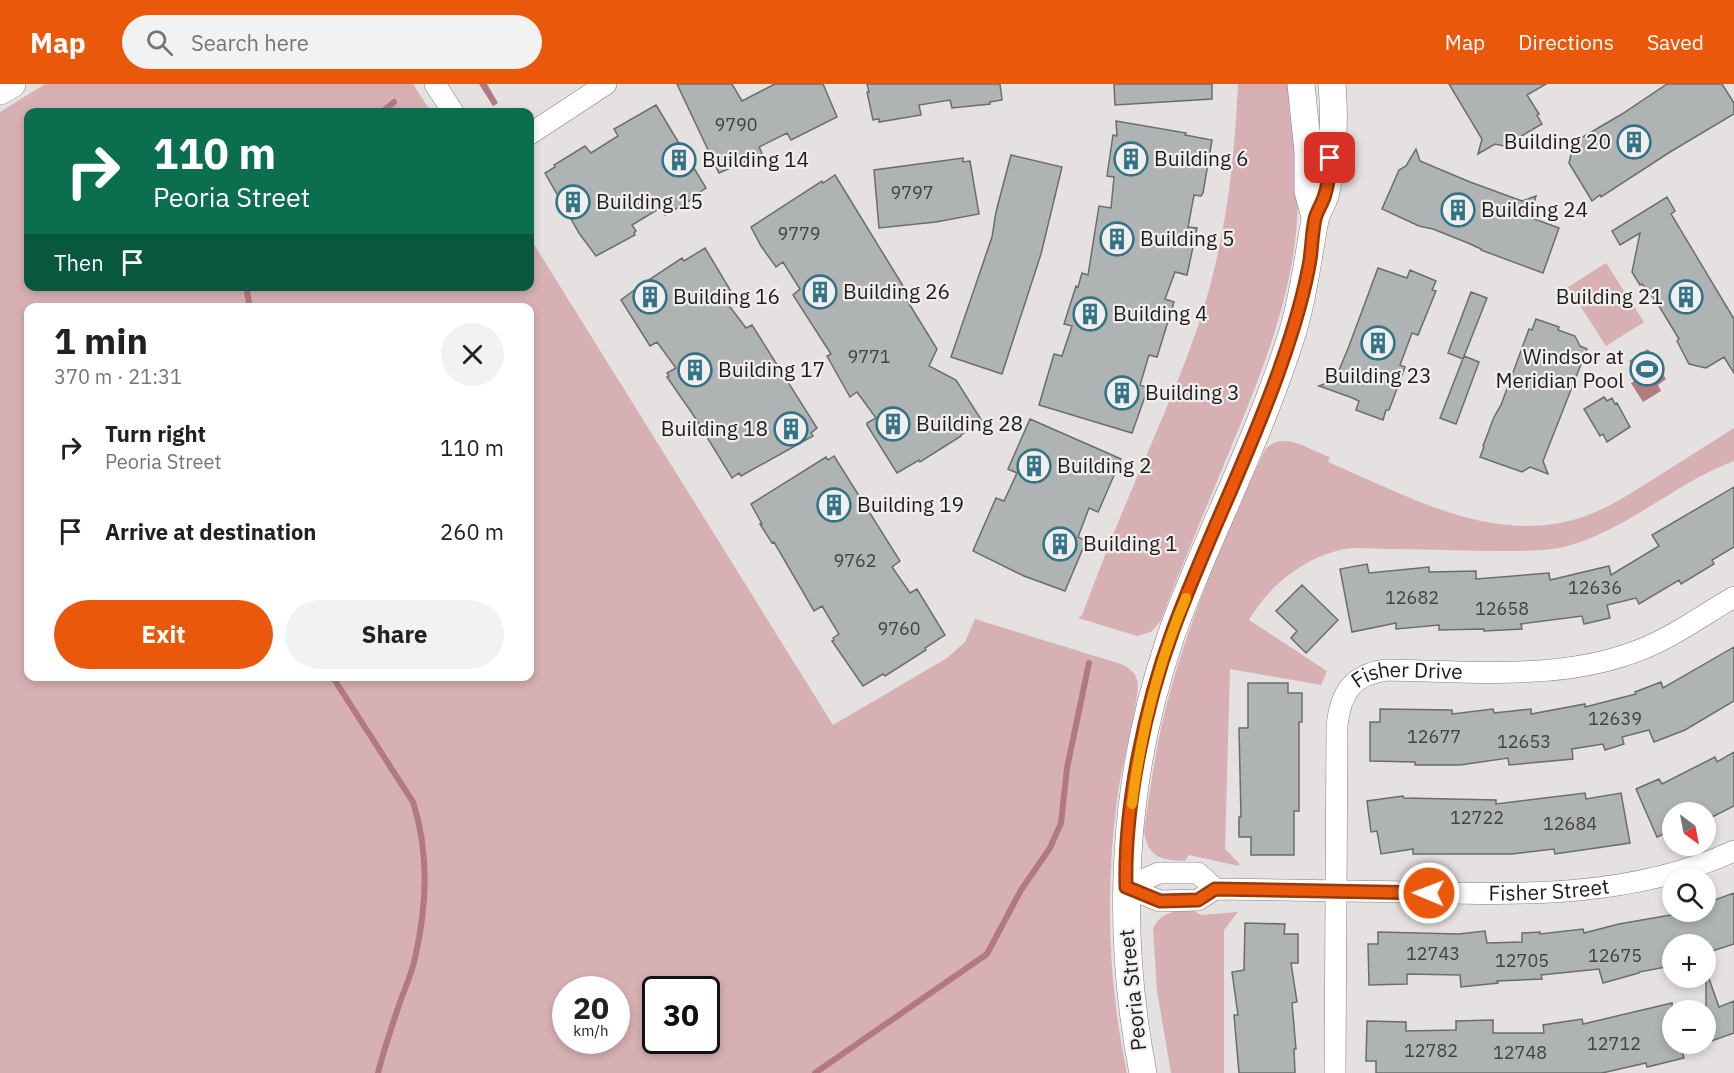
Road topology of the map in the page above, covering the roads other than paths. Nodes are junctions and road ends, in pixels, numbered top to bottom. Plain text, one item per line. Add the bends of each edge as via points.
1 (12, 84) edge
2 (435, 84) edge
3 (606, 84) edge
4 (1301, 84) edge
5 (1332, 84) edge
6 (0, 92) edge
7 (450, 108) edge
8 (534, 131) edge
9 (1315, 217) junction
10 (1734, 597) edge
11 (1734, 851) edge
12 (1126, 887) junction
13 (1335, 891) junction
14 (1143, 1073) edge
15 (1335, 1073) edge

1 - 6 main road
2 - 7 street
3 - 8 street
4 - 9 main road, Peoria Street via 1308,191
5 - 9 main road, Peoria Street via 1329,172 1325,195
9 - 12 main road, Peoria Street via 1302,297 1280,367 1178,616 1158,679 1134,792
10 - 13 street, Fisher Drive via 1655,643 1591,665 1528,672 1386,670 1358,679 1341,702 1337,725
11 - 13 street, Fisher Street via 1675,872 1582,891
12 - 13 street, Fisher Street via 1160,901 1198,900 1215,889
12 - 14 main road, Peoria Street via 1130,988
13 - 15 street, Fisher Drive

